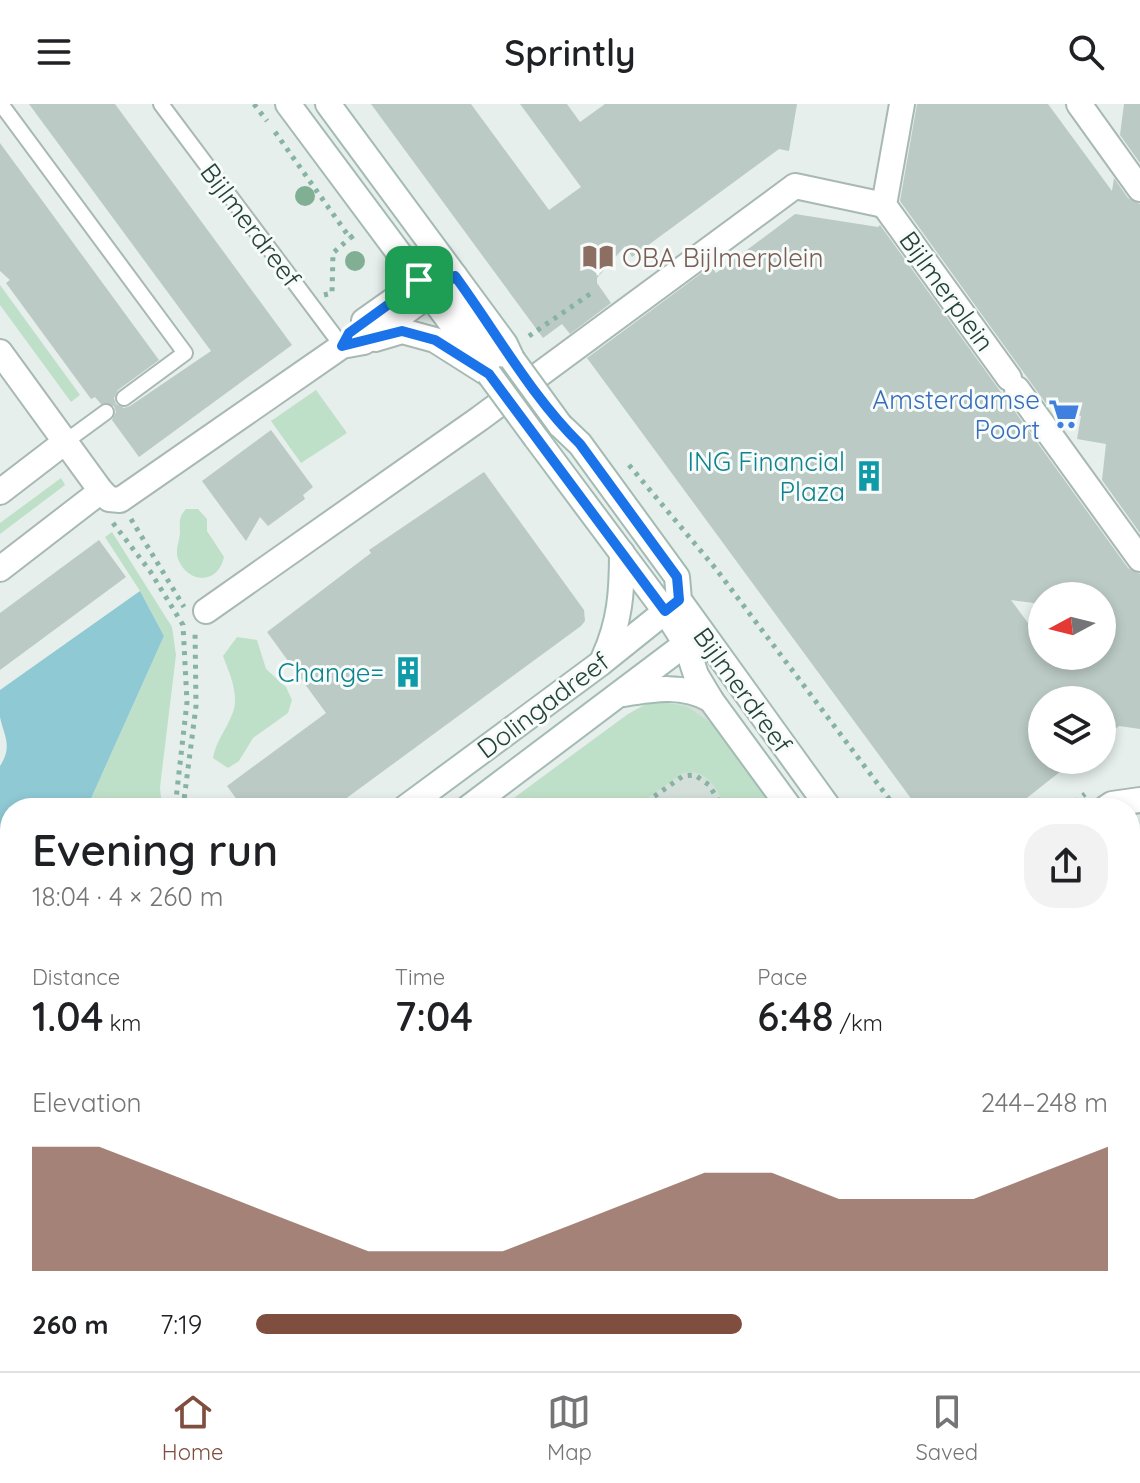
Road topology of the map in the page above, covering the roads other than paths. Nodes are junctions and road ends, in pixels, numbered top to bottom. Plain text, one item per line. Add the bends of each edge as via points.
1 (1, 104) edge
2 (161, 104) edge
3 (288, 104) edge
4 (328, 104) edge
5 (902, 104) edge
6 (1079, 104) edge
7 (1140, 189) edge
8 (884, 205) junction
9 (438, 283) junction
10 (353, 344) junction
11 (0, 352) edge
12 (489, 374) junction
13 (124, 398) dead end
14 (106, 412) dead end
15 (65, 442) junction
16 (0, 492) edge
17 (103, 498) junction
18 (622, 553) junction
19 (1140, 559) edge
20 (0, 569) edge
21 (672, 606) junction
22 (206, 611) dead end
23 (694, 638) junction
24 (601, 663) junction
25 (618, 695) junction
26 (711, 700) junction
27 (419, 798) edge
28 (481, 798) edge
29 (783, 798) edge
30 (821, 798) edge

1 - 13 lane via 185,353
2 - 10 lane, Bijlmerdreef via 305,297
3 - 9 street, Bijlmerdreef
4 - 9 street, Bijlmerdreef
5 - 8 street, Bijlmerplein
6 - 7 street
8 - 19 street, Bijlmerplein via 1013,383 1070,446
8 - 22 street, Bijlmerplein via 795,186 479,419
9 - 10 street via 349,333
9 - 12 street, Bijlmerdreef
9 - 21 street, Bijlmerdreef, bridge via 505,344 677,577
10 - 12 street via 402,331 435,340
10 - 17 street
11 - 15 street
12 - 18 street, Bijlmerdreef, bridge
14 - 15 lane
15 - 16 street
15 - 17 street
17 - 20 street
18 - 21 street, Bijlmerdreef
18 - 24 street via 622,600 616,631
21 - 23 street, Bijlmerdreef
21 - 24 street, Dolingadreef
23 - 25 street, Dolingadreef
23 - 26 street, Bijlmerdreef via 696,675
23 - 30 street, Bijlmerdreef
24 - 27 street, Dolingadreef
25 - 26 street via 675,689
25 - 28 street, Dolingadreef
26 - 29 street, Bijlmerdreef

